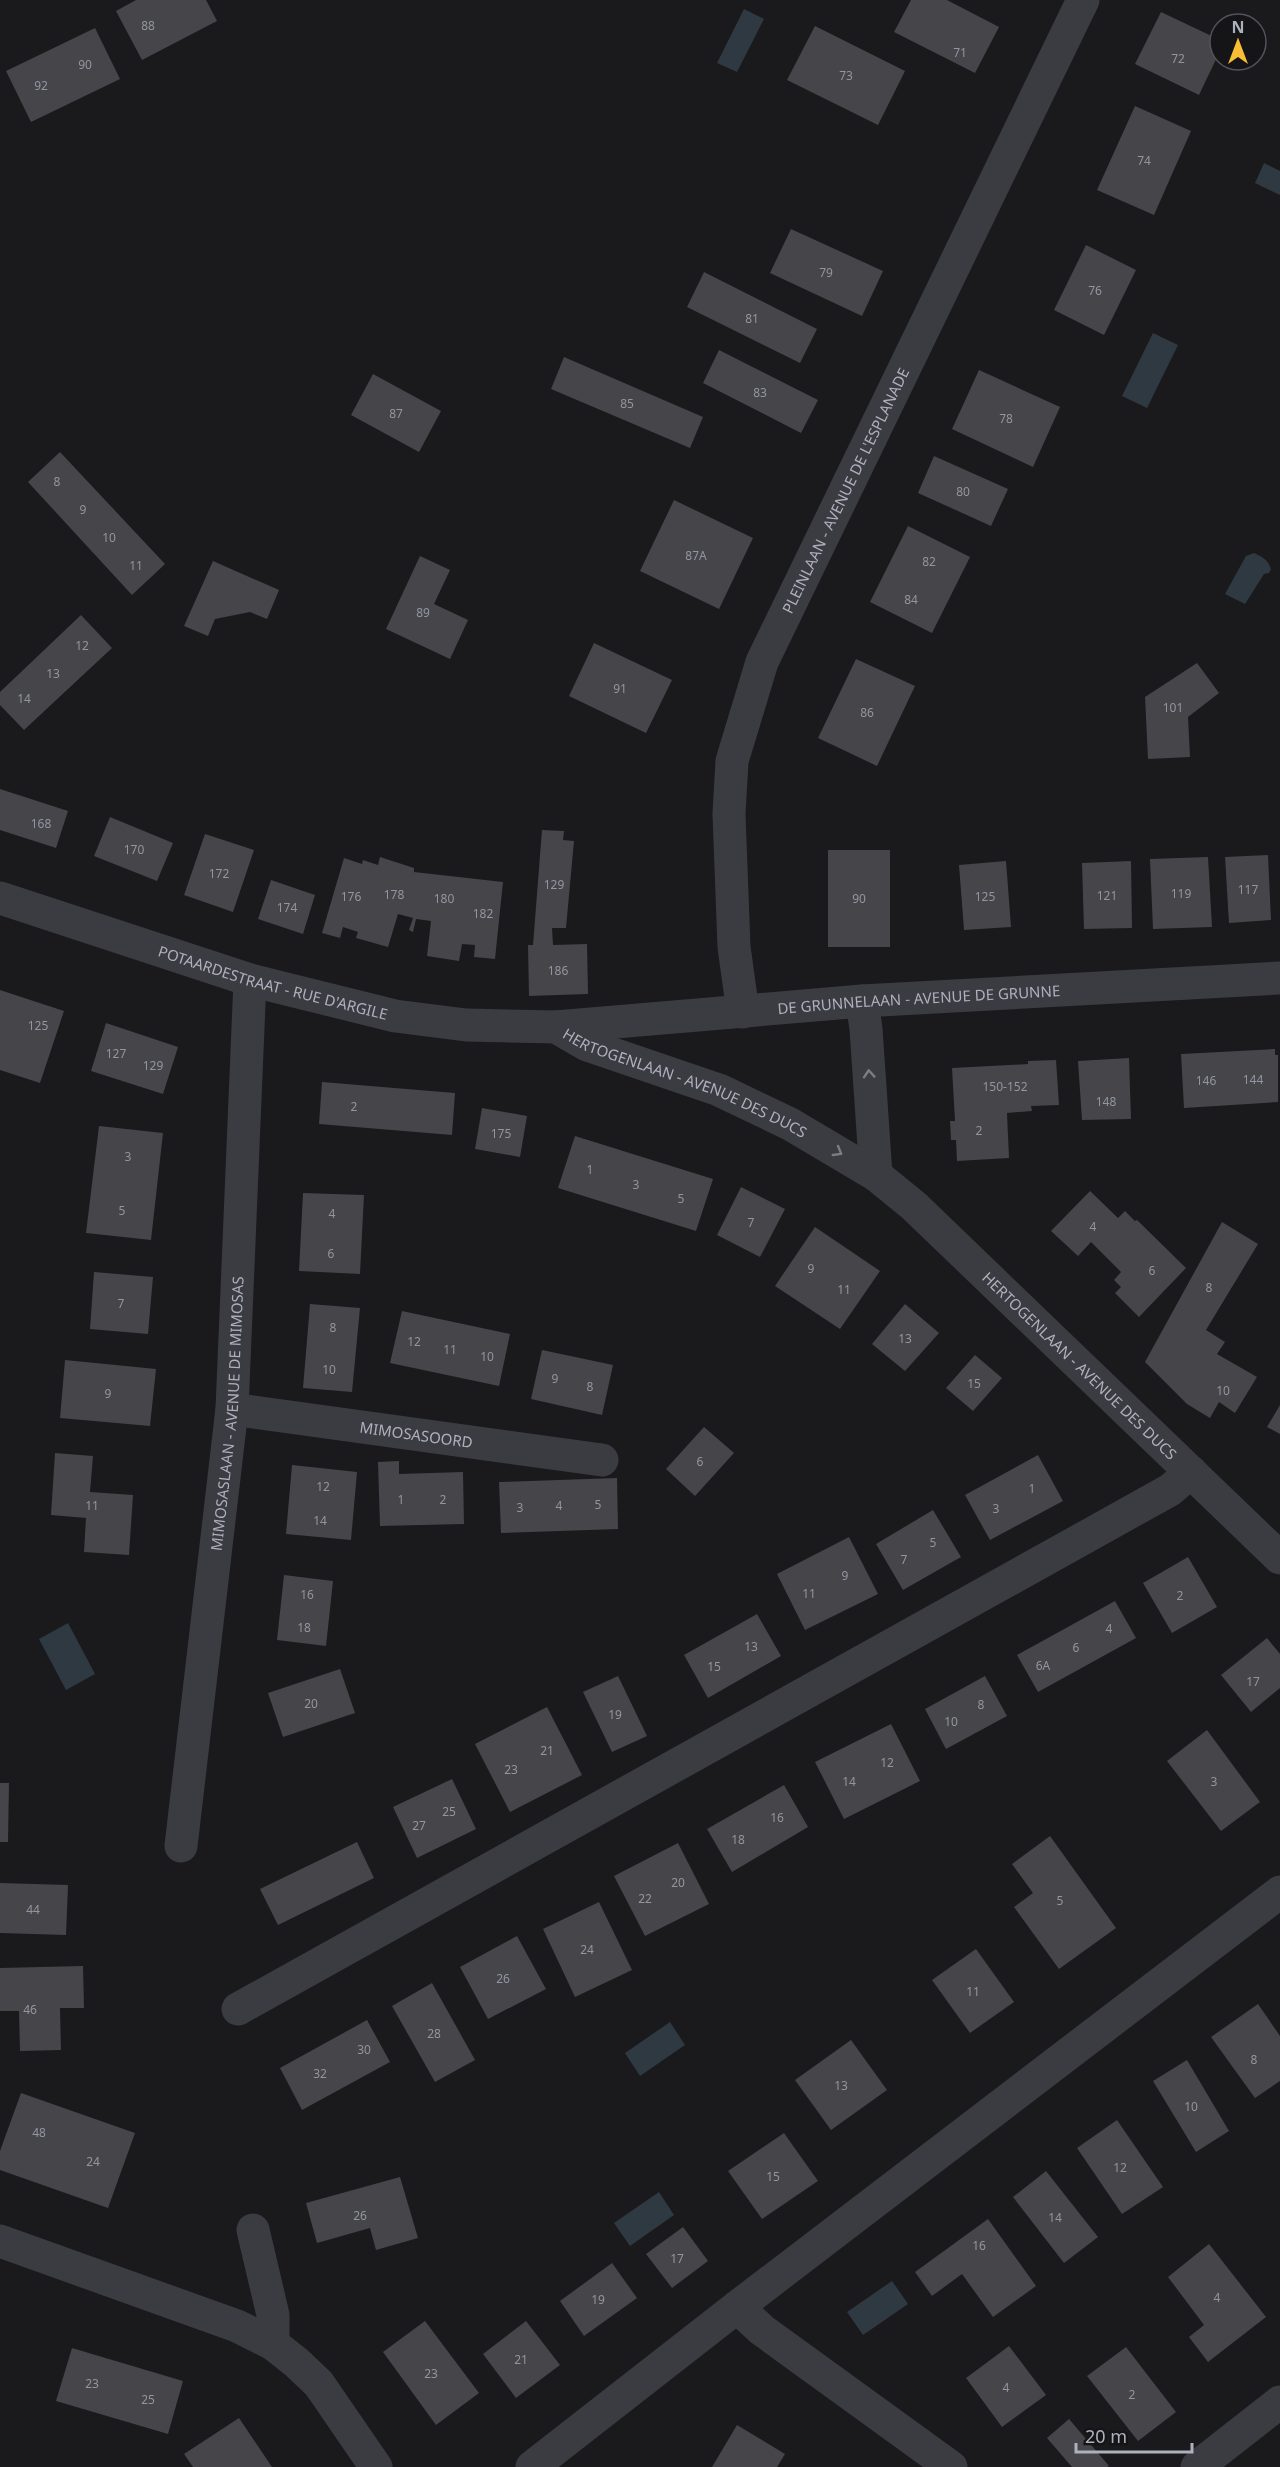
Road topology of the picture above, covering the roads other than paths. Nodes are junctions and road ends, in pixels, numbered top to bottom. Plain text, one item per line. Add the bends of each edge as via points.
1 (1083, 0) edge
2 (0, 898) edge
3 (1280, 978) edge
4 (250, 980) junction
5 (862, 1001) junction
6 (743, 1012) junction
7 (556, 1027) junction
8 (876, 1174) junction
9 (232, 1409) junction
10 (602, 1460) dead end
11 (1191, 1472) junction
12 (1280, 1558) edge
13 (180, 1846) dead end
14 (1280, 1892) edge
15 (238, 2009) dead end
16 (253, 2230) dead end
17 (0, 2241) edge
18 (737, 2307) junction
19 (273, 2344) junction
20 (1280, 2402) edge
21 (376, 2467) edge
22 (532, 2467) edge
23 (951, 2467) edge
24 (1197, 2467) edge

1 - 6 street, PLEINLAAN - AVENUE DE L'ESPLANADE via 753,687 732,761 729,814 734,947
2 - 4 street, POTAARDESTRAAT - RUE D'ARGILE
3 - 5 street, DE GRUNNELAAN - AVENUE DE GRUNNE
4 - 7 street, POTAARDESTRAAT - RUE D'ARGILE via 395,1016 466,1025
4 - 9 street, MIMOSASLAAN - AVENUE DE MIMOSAS
5 - 6 street, DE GRUNNELAAN - AVENUE DE GRUNNE
8 -> 5 street
6 - 7 street, DE GRUNNELAAN - AVENUE DE GRUNNE
7 -> 8 street, HERTOGENLAAN - AVENUE DES DUCS via 586,1045 719,1090 790,1124
8 - 11 street, HERTOGENLAAN - AVENUE DES DUCS
9 - 10 street, MIMOSASOORD
9 - 13 street, MIMOSASLAAN - AVENUE DE MIMOSAS
11 - 12 street, HERTOGENLAAN - AVENUE DES DUCS
11 - 15 street via 1170,1490
14 - 18 street
16 - 19 street via 273,2315
17 - 19 street via 237,2326
18 - 22 street
18 - 23 street via 762,2330
19 - 21 street via 319,2384
20 - 24 street

